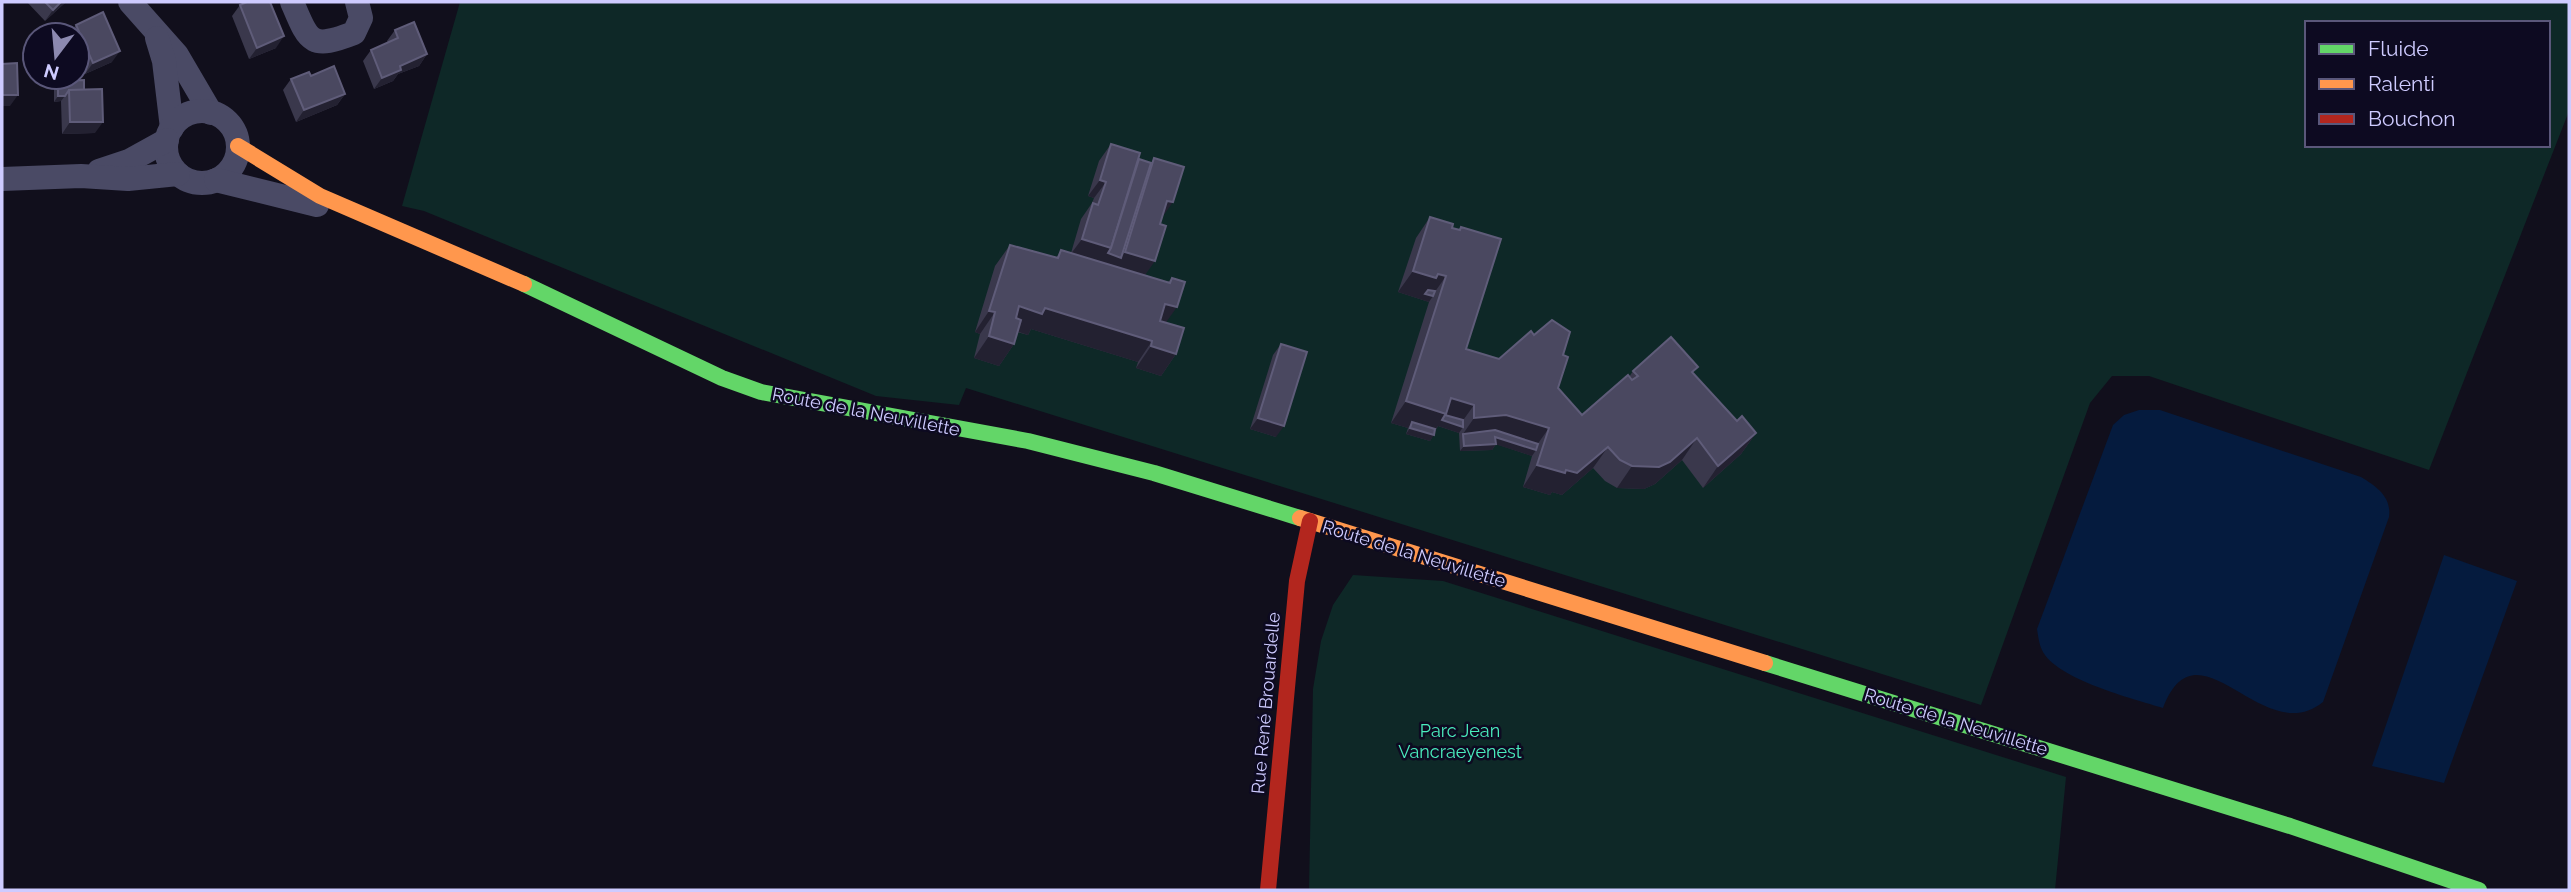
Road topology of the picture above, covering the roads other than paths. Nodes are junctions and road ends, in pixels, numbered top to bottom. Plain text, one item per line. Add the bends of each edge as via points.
1 (130, 2) edge
2 (292, 2) edge
3 (357, 2) edge
4 (154, 31) junction
5 (211, 113) junction
6 (169, 134) junction
7 (238, 146) junction
8 (178, 174) junction
9 (81, 176) junction
10 (2, 179) edge
11 (216, 180) junction
12 (356, 214) junction
13 (1310, 521) junction
14 (1268, 890) edge
15 (2479, 890) edge

1 - 4 street
2 - 3 street via 312,41 328,43 354,33 361,18
4 - 5 street via 177,55
4 - 6 street via 164,61
5 - 6 street via 182,117
5 - 7 street via 230,125
6 - 8 street via 166,152
6 - 9 street via 129,161
7 - 11 street via 228,173
7 - 12 street, Route de la Neuvillette via 273,172
8 - 9 street via 128,179
8 - 11 street via 202,183
9 - 10 street
11 - 12 street, Route de la Neuvillette
12 - 13 street, Route de la Neuvillette via 468,259 761,392 1028,441 1154,473
13 - 14 street, Rue René Brouardelle via 1297,581
13 - 15 street, Route de la Neuvillette via 2290,826

